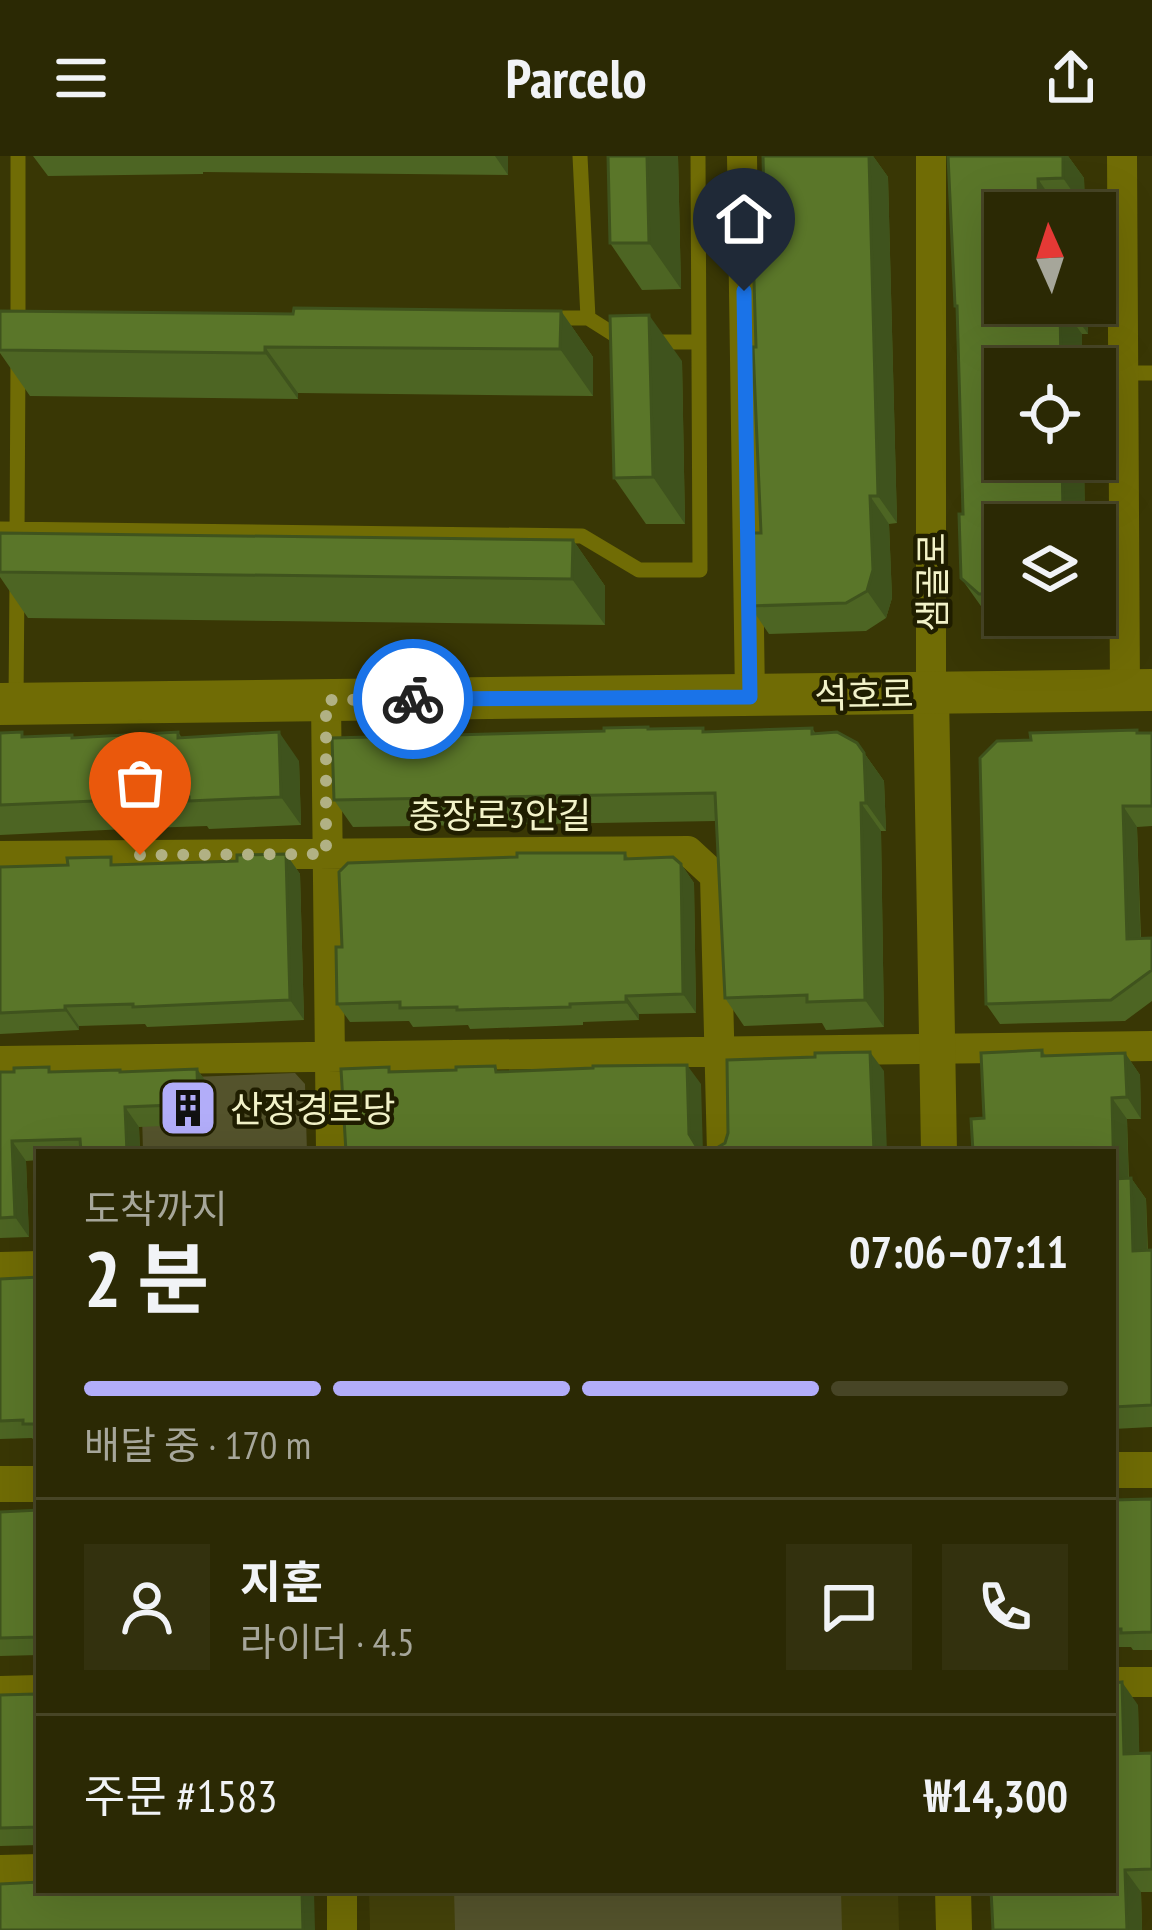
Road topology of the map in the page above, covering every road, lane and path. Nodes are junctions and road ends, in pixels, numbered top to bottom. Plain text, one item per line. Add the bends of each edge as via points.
1 (580, 156) edge
2 (698, 156) edge
3 (742, 156) edge
4 (931, 156) edge
5 (1122, 156) edge
6 (12, 161) edge
7 (9, 288) edge
8 (18, 316) junction
9 (41, 316) edge
10 (540, 318) edge
11 (587, 318) junction
12 (698, 343) junction
13 (1138, 373) edge
14 (9, 404) edge
15 (9, 529) edge
16 (17, 551) edge
17 (17, 573) edge
18 (1139, 691) edge
19 (931, 693) junction
20 (750, 697) junction
21 (326, 700) junction
22 (8, 704) edge
23 (326, 854) junction
24 (0, 856) edge
25 (1152, 1046) edge
26 (937, 1049) junction
27 (719, 1051) junction
28 (330, 1059) junction
29 (0, 1061) edge
30 (331, 1149) edge
31 (722, 1149) edge
32 (939, 1149) edge
33 (36, 1266) edge
34 (0, 1267) edge
35 (1116, 1470) edge
36 (1152, 1470) edge
37 (0, 1484) edge
38 (36, 1484) edge
39 (1116, 1682) edge
40 (1152, 1682) edge
41 (36, 1690) edge
42 (0, 1691) edge
43 (36, 1869) edge
44 (0, 1870) edge
45 (342, 1893) edge
46 (953, 1893) edge
47 (342, 1930) edge
48 (954, 1930) edge

1 - 11 lane
2 - 12 lane
3 - 20 street
4 - 19 street, 샘골로
5 - 13 street
6 - 7 lane
7 - 8 lane
8 - 9 lane
8 - 14 lane
10 - 11 lane
11 - 12 lane via 627,342
12 - 15 lane via 700,570 639,570 582,536
13 - 18 street
14 - 15 lane
15 - 16 lane
17 - 22 lane
18 - 19 main road, 석호로
19 - 20 main road, 석호로
19 - 26 street, 샘골로
20 - 21 main road, 석호로
21 - 22 main road, 석호로
21 - 23 street
23 - 24 street, 충장로3안길
23 - 27 street, 충장로3안길 via 688,851 715,876
23 - 28 street
25 - 26 street
26 - 27 street
26 - 32 street, 샘골로
27 - 28 street
27 - 31 street, 충장로3안길
28 - 29 street
28 - 30 street
33 - 34 street
35 - 36 street
37 - 38 street
39 - 40 street
41 - 42 street
43 - 44 street
45 - 47 street
46 - 48 street

